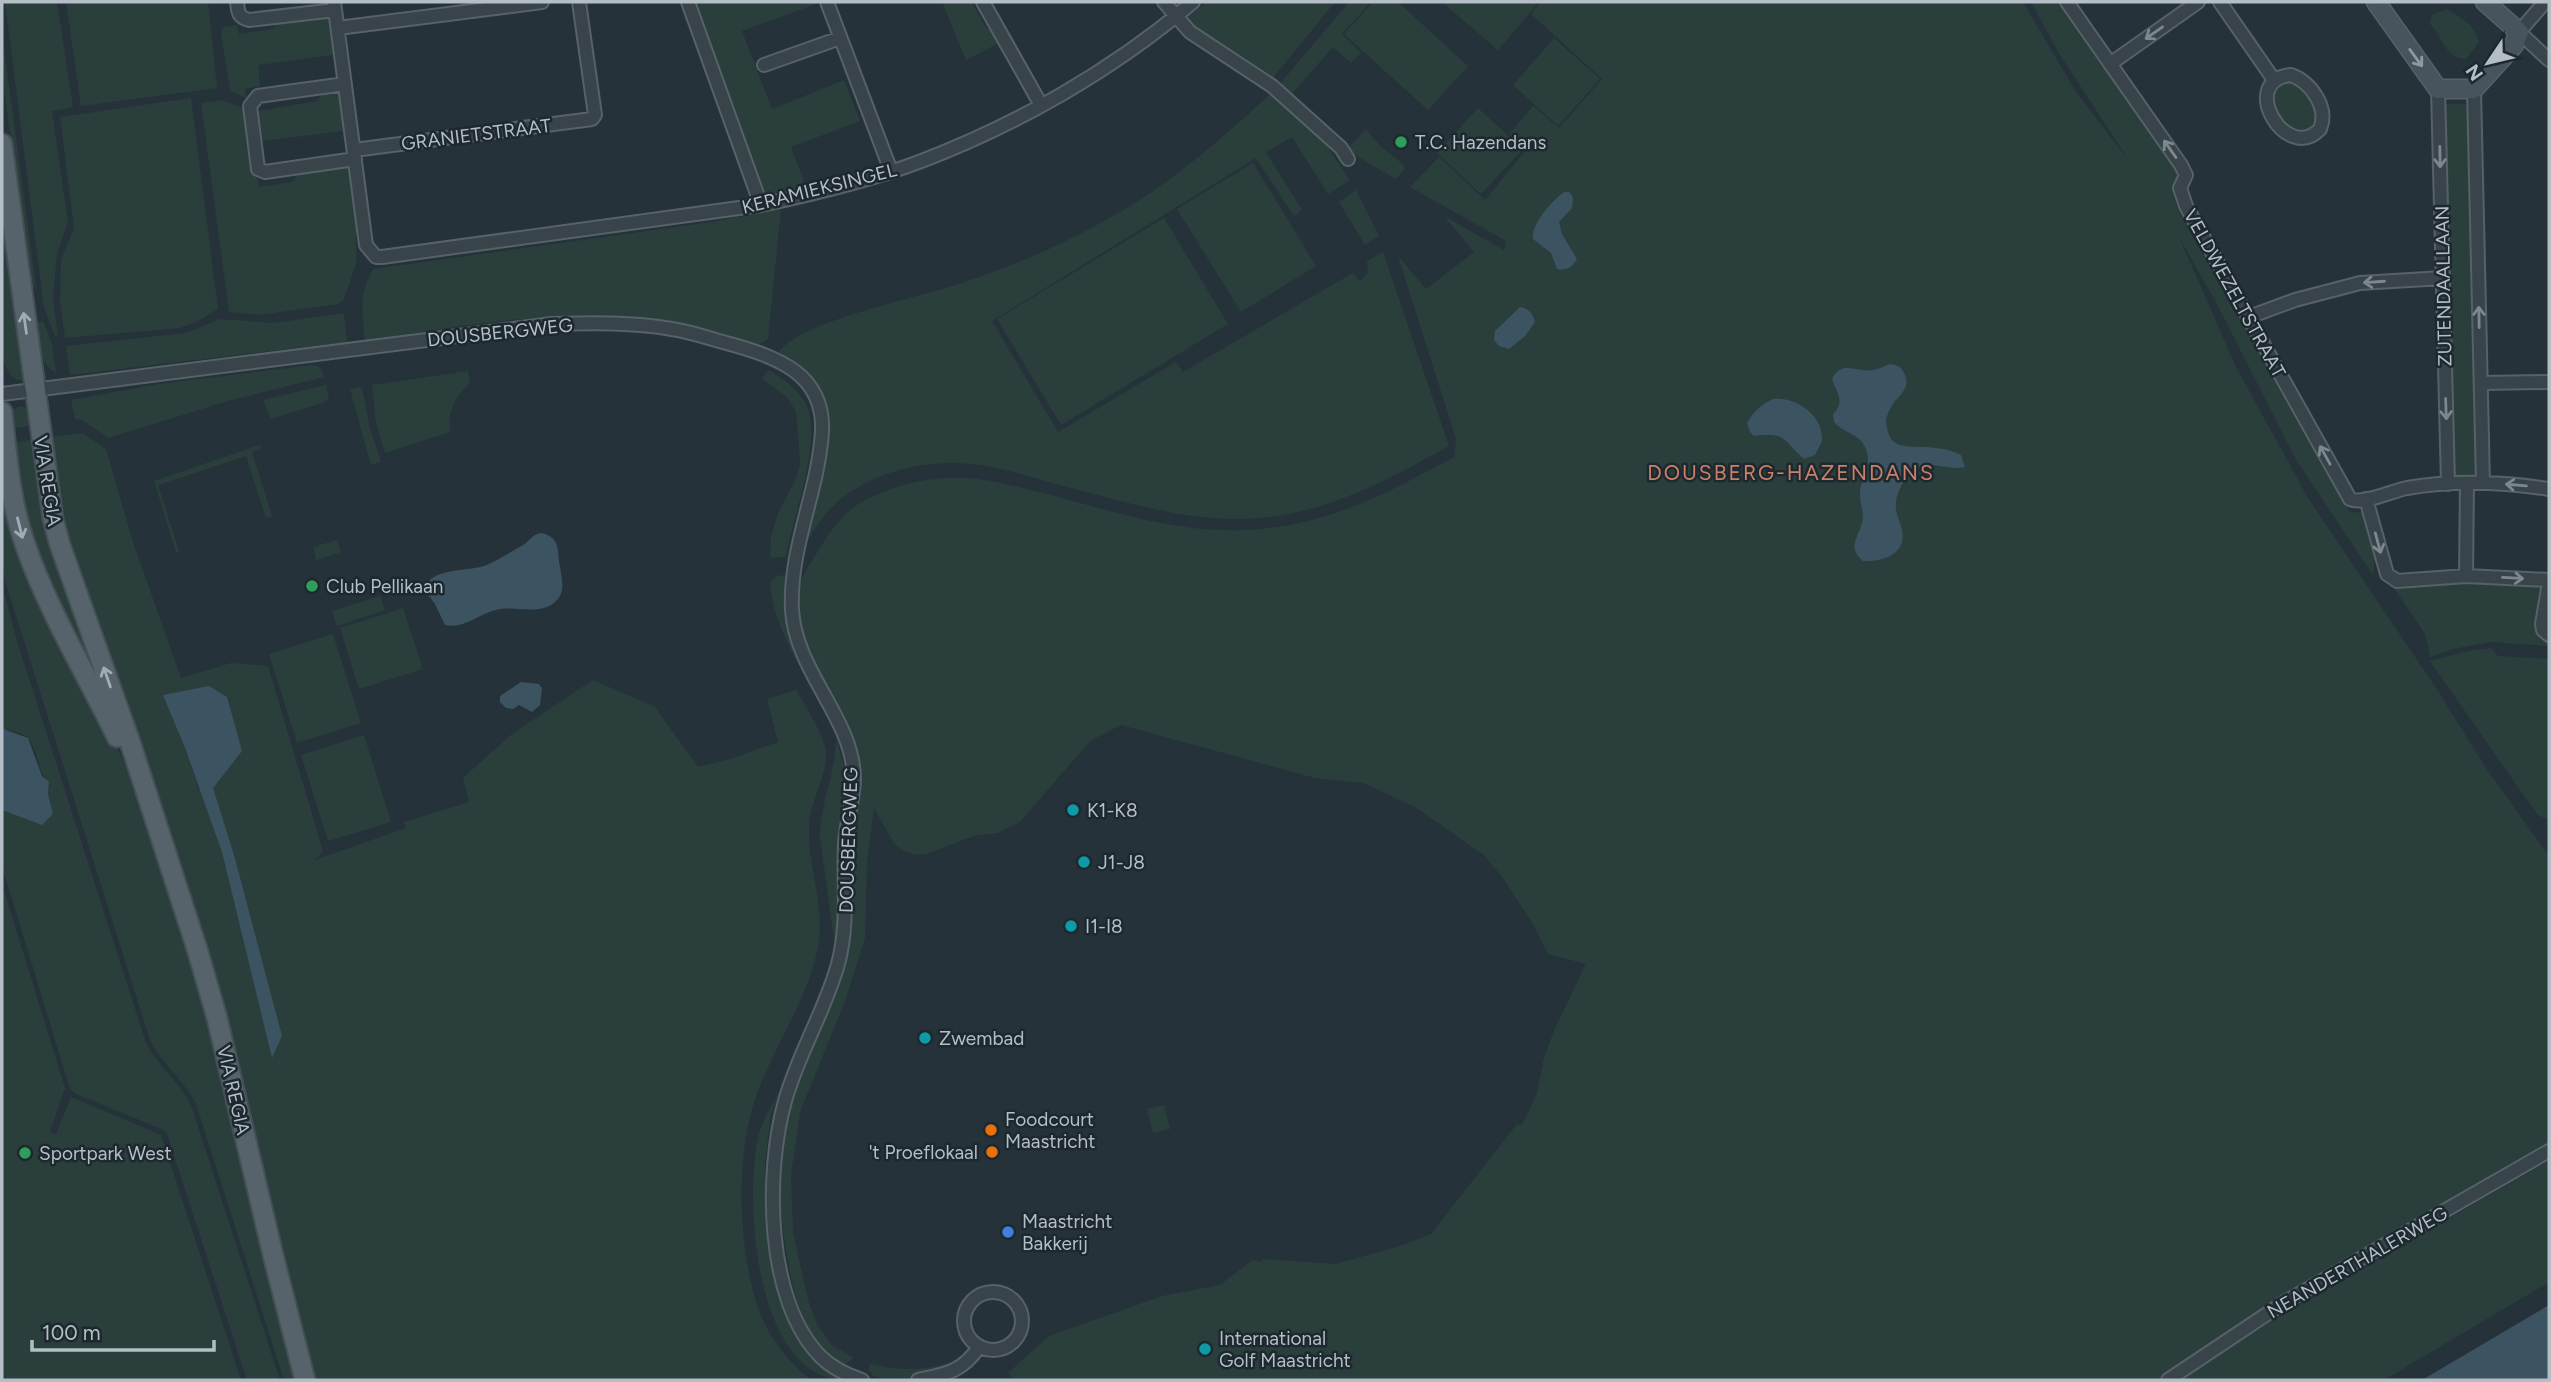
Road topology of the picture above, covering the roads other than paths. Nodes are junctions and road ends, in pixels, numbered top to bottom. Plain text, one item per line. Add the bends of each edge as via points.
1 (237, 2) edge
2 (542, 2) edge
3 (579, 2) edge
4 (688, 2) edge
5 (827, 2) edge
6 (983, 2) edge
7 (1164, 2) edge
8 (1193, 2) edge
9 (2067, 2) edge
10 (2198, 2) edge
11 (2220, 2) edge
12 (2376, 2) edge
13 (2485, 2) edge
14 (2545, 2) edge
15 (335, 6) edge
16 (1178, 21) junction
17 (338, 28) junction
18 (2519, 32) junction
19 (840, 38) junction
20 (2549, 60) edge
21 (2110, 64) junction
22 (764, 65) dead end
23 (2274, 80) junction
24 (345, 84) junction
25 (2438, 89) junction
26 (2474, 89) junction
27 (1041, 105) junction
28 (2, 144) edge
29 (355, 155) junction
30 (1348, 159) dead end
31 (891, 171) junction
32 (761, 205) junction
33 (2442, 278) junction
34 (2249, 317) junction
35 (2549, 382) edge
36 (2481, 383) junction
37 (34, 391) junction
38 (2, 394) edge
39 (2, 412) edge
40 (2467, 483) junction
41 (2483, 483) junction
42 (2448, 484) junction
43 (2549, 489) edge
44 (2366, 499) junction
45 (2466, 576) junction
46 (2549, 582) edge
47 (2549, 635) edge
48 (149, 804) junction
49 (2549, 1151) edge
50 (979, 1347) junction
51 (305, 1380) edge
52 (862, 1380) edge
53 (918, 1380) edge
54 (2168, 1380) edge

1 - 15 street via 238,12 248,20
2 - 17 street
3 - 29 street, GRANIETSTRAAT via 592,119
4 - 32 street
5 - 19 street
6 - 27 street
7 - 16 street
8 - 16 street, KERAMIEKSINGEL
9 - 21 street, VELDWEZELTSTRAAT
10 -> 21 street
11 - 23 street
12 -> 25 street
13 - 18 street
14 - 18 street
15 - 17 street
16 - 27 street, KERAMIEKSINGEL
16 - 30 street via 1272,86
17 - 24 street
18 - 20 street
18 - 26 street via 2514,45
19 - 22 street
19 - 31 street
34 -> 21 street, VELDWEZELTSTRAAT via 2186,206 2180,188 2186,175 2181,165
23 - 23 street via 2291,75 2308,86 2322,111 2322,123 2314,136 2294,138 2276,120 2266,98
24 - 29 street
24 - 29 street, GRANIETSTRAAT via 254,99 250,106 258,169 265,172
25 - 26 street
25 -> 33 street, ZUTENDAALLAAN
36 -> 26 street, ZUTENDAALLAAN
27 - 31 street, KERAMIEKSINGEL via 943,152
37 -> 28 main road, VIA REGIA
29 - 32 street, KERAMIEKSINGEL via 366,245 376,257
31 - 32 street, KERAMIEKSINGEL
33 -> 34 street via 2360,283
33 -> 42 street, ZUTENDAALLAAN
44 -> 34 street, VELDWEZELTSTRAAT via 2358,502 2347,497
35 - 36 street
36 - 41 street, ZUTENDAALLAAN
37 - 38 street, DOUSBERGWEG
48 -> 37 main road, VIA REGIA via 60,545
37 - 52 street, DOUSBERGWEG via 537,325 597,323 671,329 766,354 788,365 808,384 820,410 822,431 812,493 794,557 793,614 807,664 844,735 854,777 844,846 843,941 779,1124 773,1170 774,1231 781,1273 803,1333 827,1362
39 -> 48 main road, VIA REGIA via 18,519 34,569
40 - 41 street
40 - 42 street
40 - 45 street
43 -> 41 street
42 - 44 street via 2406,488
44 -> 45 street via 2387,574 2396,582
45 -> 46 street
46 - 47 street via 2542,624
48 - 51 main road, VIA REGIA via 217,1018
49 - 54 street, NEANDERTHALERWEG via 2285,1302
50 - 50 street via 1001,1349 1020,1332 1018,1307 1004,1295 980,1295 964,1313 965,1331
50 - 53 street via 947,1375

